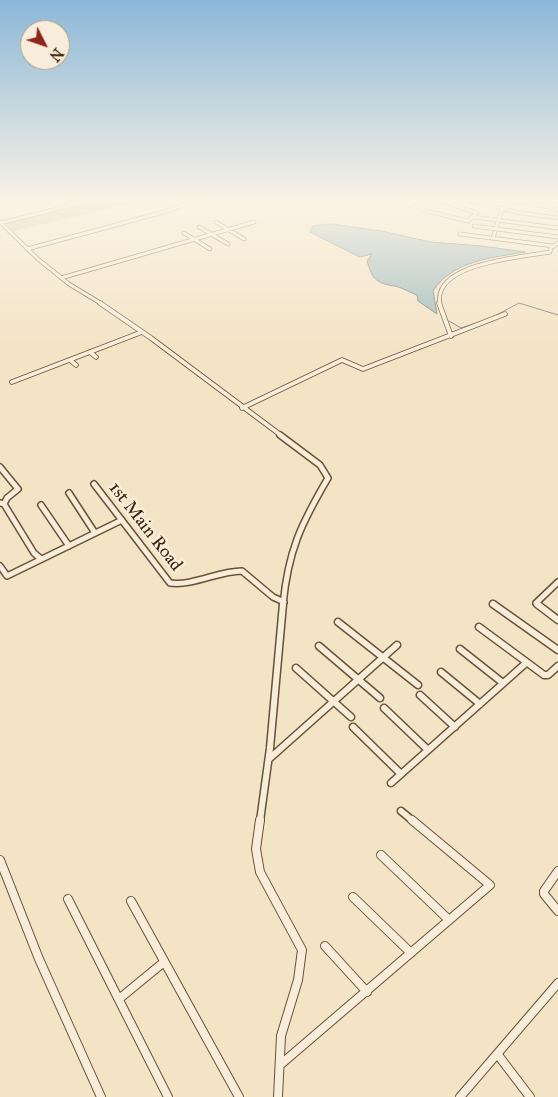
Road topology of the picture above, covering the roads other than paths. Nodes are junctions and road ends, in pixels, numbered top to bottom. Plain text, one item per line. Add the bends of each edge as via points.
1 (30, 251) edge
2 (155, 251) edge
3 (551, 251) edge
4 (61, 278) junction
5 (505, 314) dead end
6 (142, 332) junction
7 (451, 336) junction
8 (90, 352) junction
9 (96, 358) dead end
10 (70, 360) junction
11 (76, 365) dead end
12 (48, 368) junction
13 (52, 374) dead end
14 (26, 377) junction
15 (12, 382) dead end
16 (30, 382) dead end
17 (242, 408) junction
18 (0, 467) edge
19 (94, 484) dead end
20 (69, 493) dead end
21 (2, 503) edge
22 (41, 505) dead end
23 (122, 520) junction
24 (95, 533) junction
25 (69, 546) junction
26 (41, 559) junction
27 (0, 566) edge
28 (557, 586) edge
29 (284, 602) junction
30 (493, 604) dead end
31 (558, 620) edge
32 (338, 622) dead end
33 (478, 627) dead end
34 (397, 645) dead end
35 (319, 646) dead end
36 (460, 649) dead end
37 (558, 650) edge
38 (383, 657) junction
39 (526, 663) junction
40 (558, 666) edge
41 (296, 668) dead end
42 (441, 672) dead end
43 (358, 679) junction
44 (503, 683) junction
45 (418, 685) dead end
46 (420, 696) dead end
47 (380, 698) dead end
48 (333, 702) junction
49 (480, 704) junction
50 (384, 708) dead end
51 (351, 717) dead end
52 (353, 726) dead end
53 (455, 726) junction
54 (428, 750) junction
55 (268, 760) junction
56 (401, 774) junction
57 (391, 783) dead end
58 (401, 811) dead end
59 (381, 855) dead end
60 (0, 860) edge
61 (558, 871) edge
62 (353, 897) dead end
63 (68, 899) dead end
64 (131, 901) dead end
65 (558, 911) edge
66 (449, 920) junction
67 (325, 946) dead end
68 (411, 952) junction
69 (164, 962) junction
70 (558, 983) edge
71 (368, 992) junction
72 (119, 999) junction
73 (498, 1055) junction
74 (280, 1065) junction
75 (101, 1097) edge
76 (168, 1097) edge
77 (239, 1097) edge
78 (278, 1097) edge
79 (460, 1097) edge
80 (530, 1097) edge

1 - 4 street
2 - 4 street
3 - 7 street via 478,264 444,284 439,292 439,302
4 - 6 street
5 - 7 street
6 - 8 street
6 - 17 street
7 - 17 street via 363,369 342,360
8 - 9 street
8 - 10 street
10 - 11 street
10 - 12 street
12 - 13 street
12 - 14 street
14 - 15 street
14 - 16 street
17 - 29 street via 320,465 328,478 297,535 286,574
18 - 21 street via 18,490
19 - 23 street, 1st Main Road
20 - 24 street
21 - 26 street
22 - 25 street
23 - 24 street
23 - 29 street, 1st Main Road via 170,583 242,571
24 - 25 street
25 - 26 street
26 - 27 street via 7,576
28 - 31 street via 536,603
29 - 55 street
30 - 37 street
32 - 38 street
33 - 39 street
34 - 38 street
35 - 43 street
36 - 44 street
38 - 43 street
38 - 45 street
39 - 40 street via 544,675
39 - 44 street
41 - 48 street
42 - 49 street
43 - 47 street
43 - 48 street
44 - 49 street
46 - 53 street
48 - 51 street
48 - 55 street
49 - 53 street
50 - 54 street
52 - 56 street
53 - 54 street
54 - 56 street
55 - 74 street via 257,857 260,872 302,950 298,984 283,1028
56 - 57 street
58 - 66 street via 490,885
59 - 66 street
60 - 75 street via 39,959
61 - 65 street via 544,890
62 - 68 street
63 - 72 street
64 - 69 street
66 - 68 street
67 - 71 street
68 - 71 street
69 - 72 street
69 - 77 street
70 - 73 street
71 - 74 street
72 - 76 street
73 - 79 street
73 - 80 street
74 - 78 street

